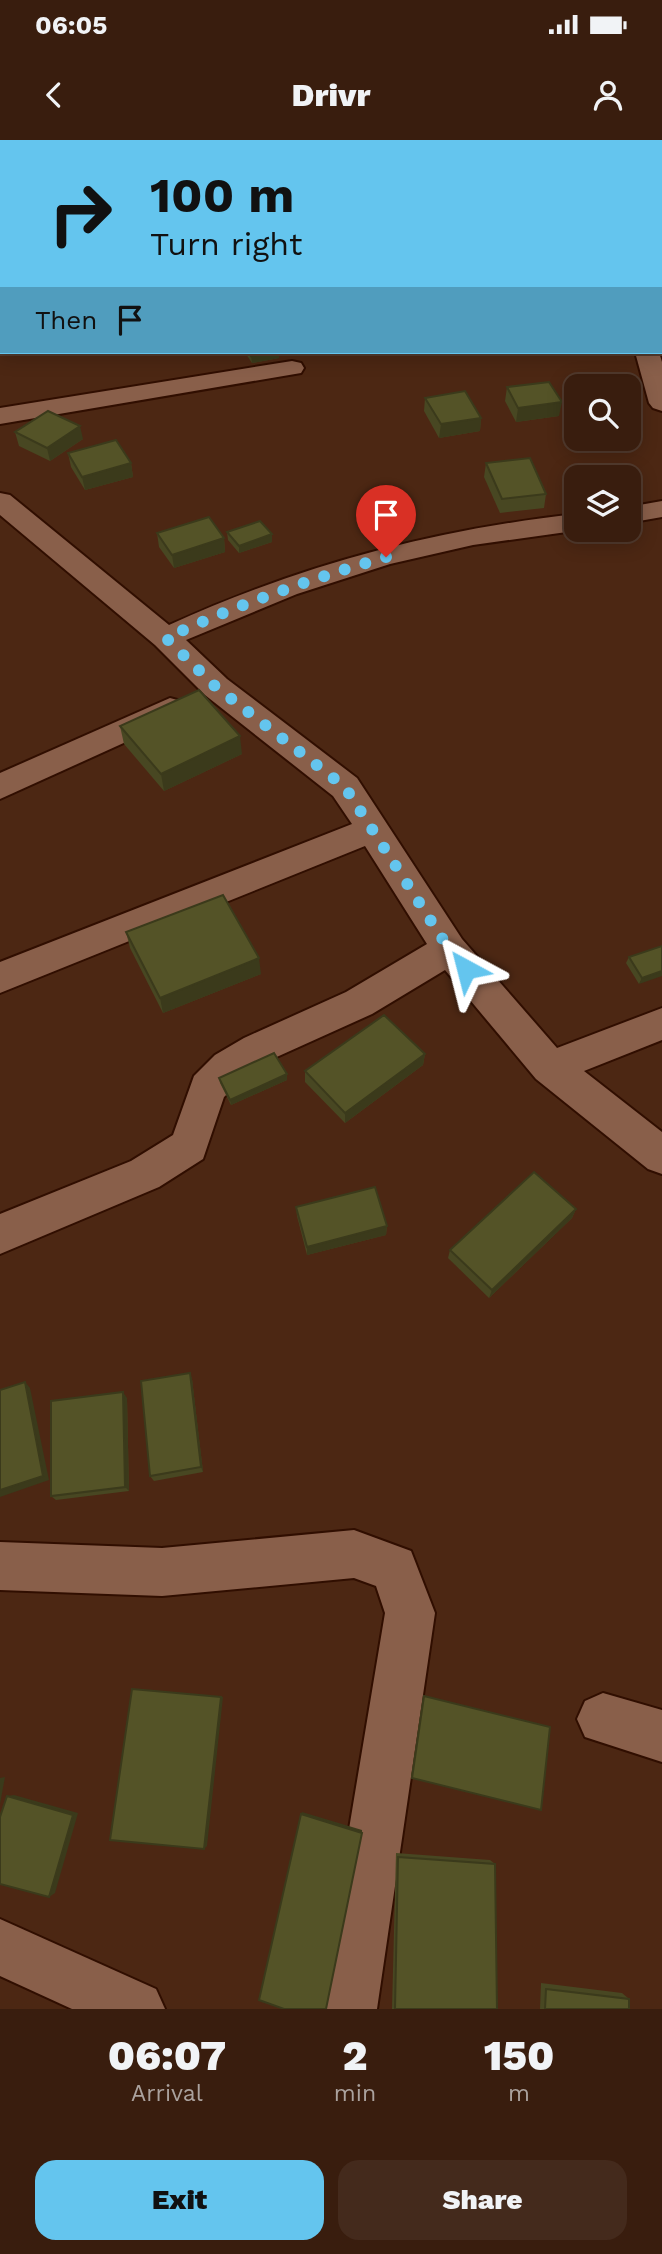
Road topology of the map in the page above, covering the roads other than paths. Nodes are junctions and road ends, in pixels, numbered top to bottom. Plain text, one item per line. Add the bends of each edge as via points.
1 (648, 354) edge
2 (292, 368) dead end
3 (662, 403) edge
4 (0, 416) edge
5 (0, 501) edge
6 (662, 509) edge
7 (641, 513) edge
8 (564, 524) edge
9 (166, 638) junction
10 (216, 687) junction
11 (0, 787) edge
12 (372, 830) junction
13 (449, 949) junction
14 (0, 978) edge
15 (662, 1024) edge
16 (550, 1068) junction
17 (662, 1156) edge
18 (0, 1234) edge
19 (0, 1566) edge
20 (603, 1719) dead end
21 (662, 1736) edge
22 (0, 1947) edge
23 (136, 2009) edge
24 (348, 2009) edge

1 - 3 street
2 - 4 street
5 - 9 street
6 - 7 street
8 - 9 street via 412,549 240,606
9 - 10 street
10 - 11 street
10 - 12 street via 345,787
12 - 13 street
12 - 14 street
13 - 16 street
13 - 18 street via 359,1003 257,1049 229,1067 208,1088 189,1146 145,1174
15 - 16 street
16 - 17 street
19 - 24 street via 162,1572 354,1554 394,1568 410,1613
20 - 21 street
22 - 23 street

